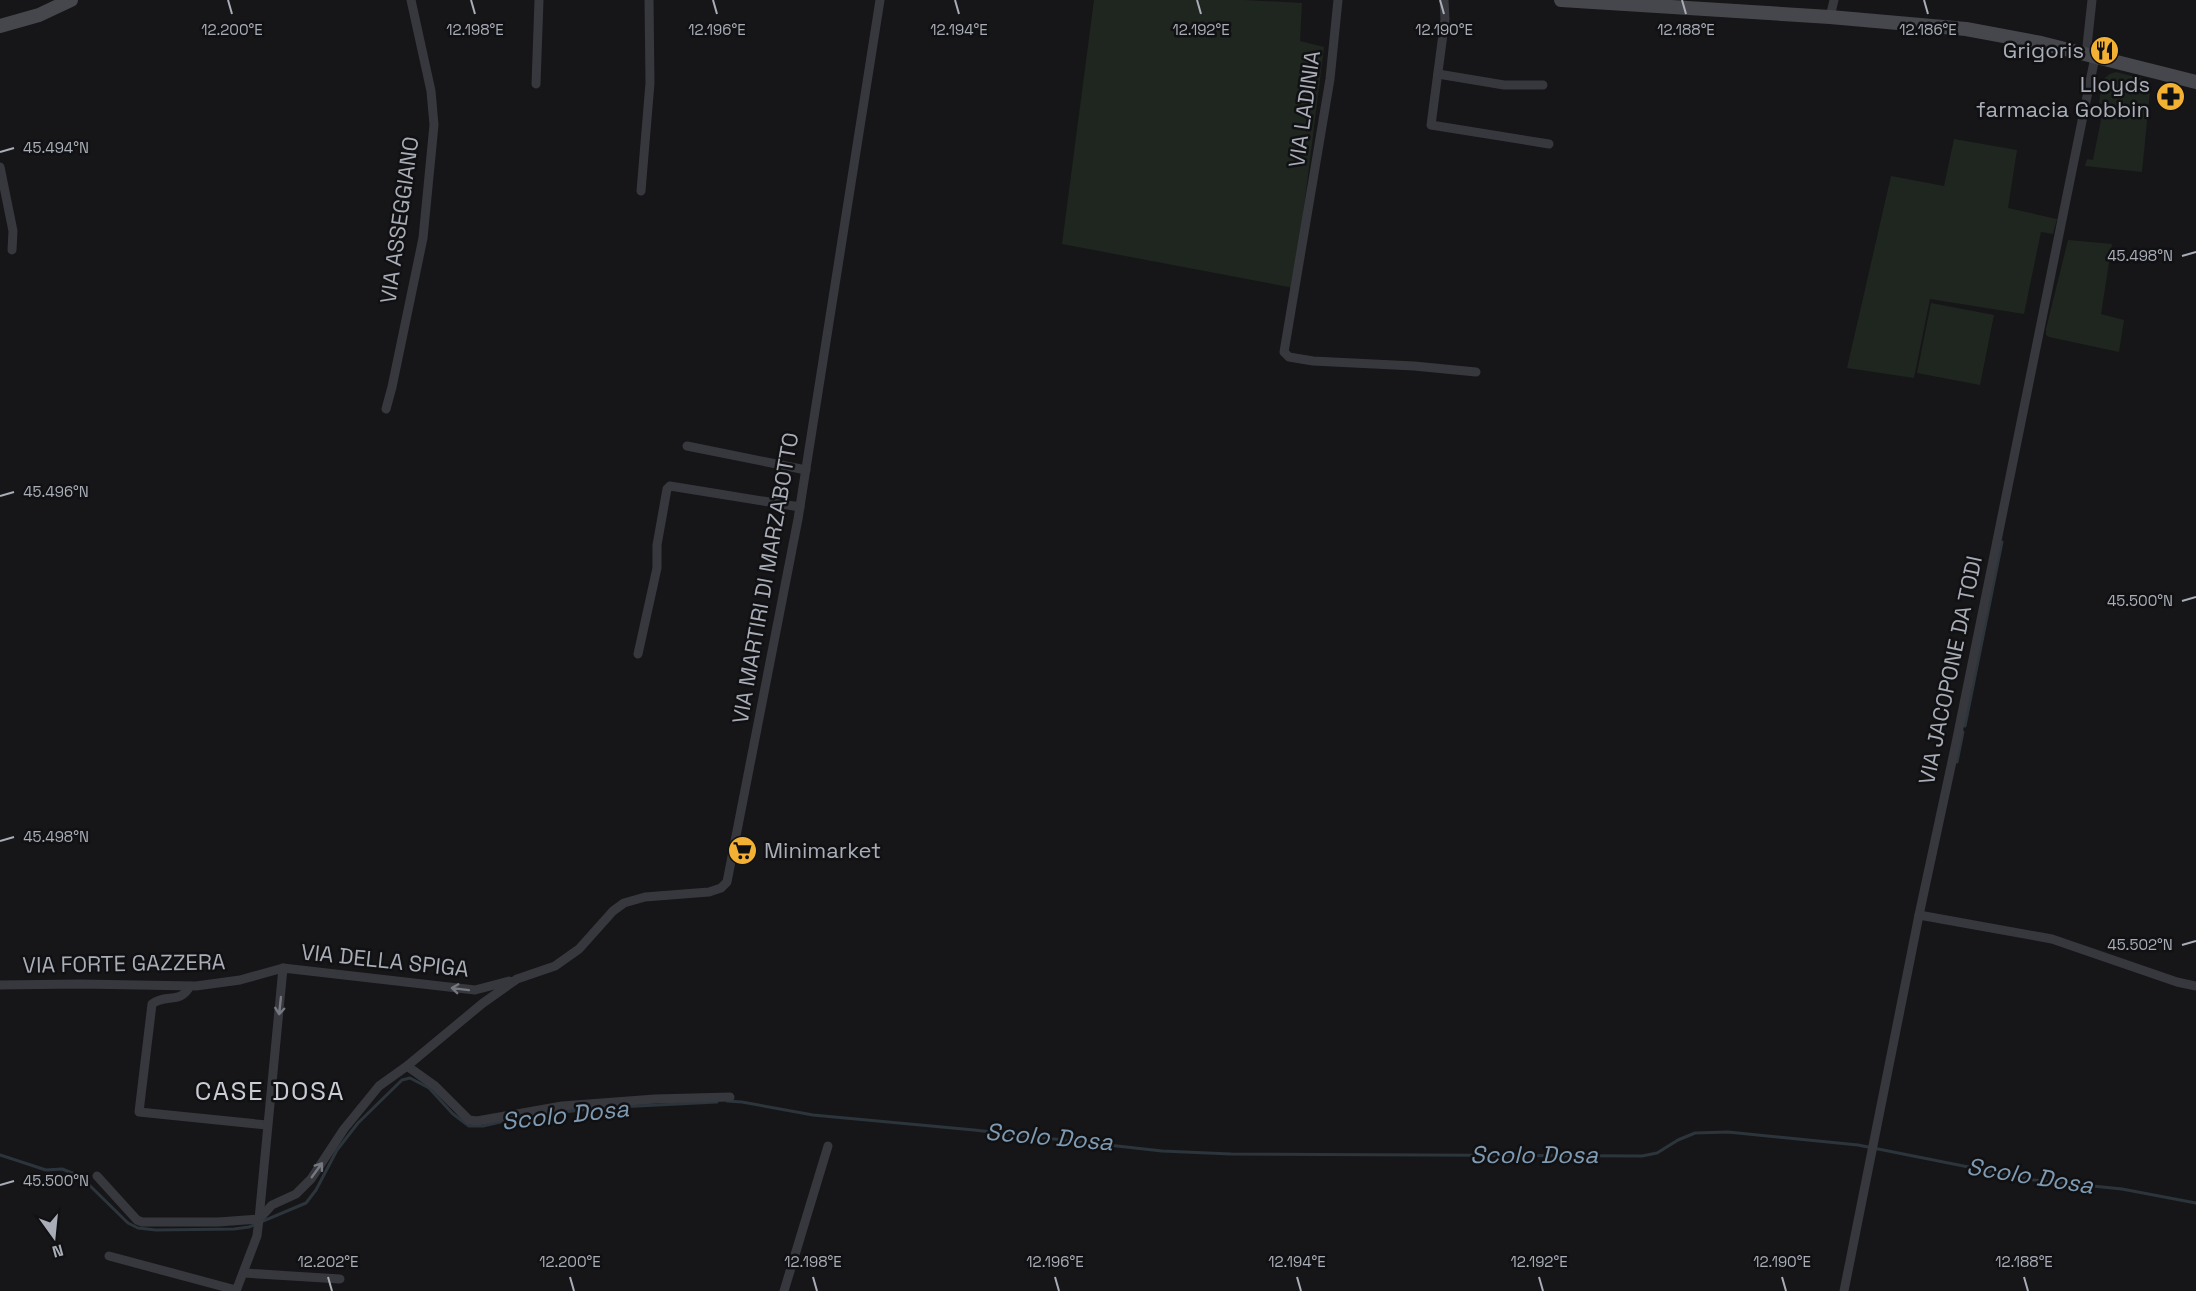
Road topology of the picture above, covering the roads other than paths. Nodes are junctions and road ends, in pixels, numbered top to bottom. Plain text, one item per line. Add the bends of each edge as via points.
1 (71, 0) edge
2 (411, 0) edge
3 (539, 0) edge
4 (649, 0) edge
5 (880, 0) edge
6 (1338, 0) edge
7 (1444, 0) edge
8 (1561, 0) edge
9 (1834, 0) edge
10 (2092, 0) edge
11 (1830, 17) junction
12 (0, 26) edge
13 (2091, 56) junction
14 (1438, 74) junction
15 (2196, 82) edge
16 (536, 84) dead end
17 (1543, 85) dead end
18 (1549, 144) dead end
19 (0, 166) edge
20 (641, 191) dead end
21 (12, 250) dead end
22 (1476, 372) dead end
23 (386, 409) dead end
24 (687, 446) dead end
25 (806, 470) junction
26 (800, 507) junction
27 (639, 654) dead end
28 (1919, 915) junction
29 (283, 968) junction
30 (517, 979) junction
31 (0, 985) edge
32 (190, 986) junction
33 (2196, 986) edge
34 (482, 989) junction
35 (483, 1003) junction
36 (407, 1066) junction
37 (730, 1097) dead end
38 (267, 1125) junction
39 (828, 1146) dead end
40 (97, 1176) dead end
41 (260, 1194) junction
42 (272, 1205) junction
43 (259, 1219) junction
44 (109, 1256) dead end
45 (243, 1273) junction
46 (340, 1279) dead end
47 (236, 1290) edge
48 (784, 1291) edge
49 (1844, 1291) edge

1 - 12 street via 39,15
2 - 23 street, VIA ASSEGGIANO via 431,91 434,125 423,238
3 - 16 street
4 - 20 street via 650,83
5 - 25 street, VIA MARTIRI DI MARZABOTTO
6 - 22 street, VIA LADINIA via 1330,79 1284,352 1289,357 1313,361
7 - 14 street
8 - 11 street
9 - 11 street
10 - 13 street, VIA JACOPONE DA TODI
11 - 13 street via 1966,29
13 - 15 street
13 - 28 street, VIA JACOPONE DA TODI
14 - 17 street via 1504,85
14 - 18 street via 1431,125
19 - 21 street via 13,231
24 - 25 street
25 - 26 street, VIA MARTIRI DI MARZABOTTO
26 - 27 street via 670,486 666,489 655,578
26 - 30 street, VIA MARTIRI DI MARZABOTTO via 727,882 710,892 631,900 613,911 579,949 555,966
28 - 33 street via 2052,939
28 - 49 street, VIA JACOPONE DA TODI
29 - 32 street, VIA FORTE GAZZERA via 228,982
34 -> 29 street, VIA DELLA SPIGA
29 -> 38 street, VIA DELLA SPIGA
30 - 34 street, VIA DELLA SPIGA
30 - 35 street, VIA MARTIRI DI MARZABOTTO
31 - 32 street, VIA FORTE GAZZERA
32 - 38 street via 181,997 152,1004 139,1112
34 - 35 street
35 - 36 street, VIA MARTIRI DI MARZABOTTO
36 - 37 street via 435,1086 469,1120 477,1121 562,1106
42 -> 36 street, VIA MARTIRI DI MARZABOTTO via 296,1194 379,1086
38 - 41 street, VIA DELLA SPIGA
39 - 48 street
40 - 43 street via 142,1222
41 - 42 street
41 - 43 street, VIA DELLA SPIGA
42 - 43 street, VIA MARTIRI DI MARZABOTTO
43 - 45 street
44 - 47 street
45 - 46 street
45 - 47 street

